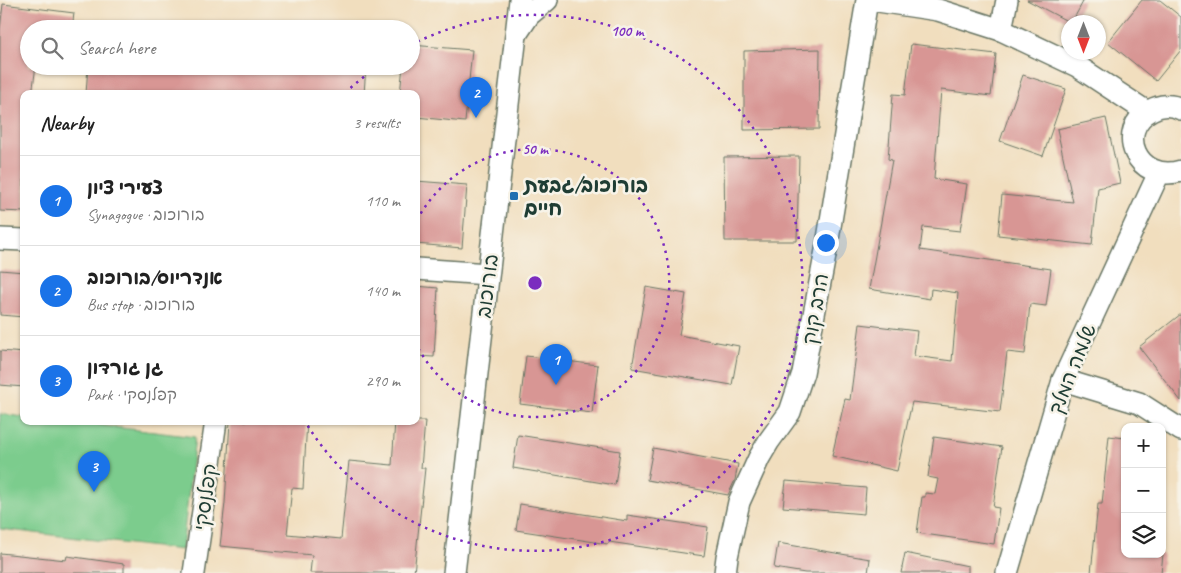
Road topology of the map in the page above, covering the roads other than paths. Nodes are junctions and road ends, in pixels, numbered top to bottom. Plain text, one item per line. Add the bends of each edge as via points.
1 (520, 0) edge
2 (547, 0) edge
3 (867, 0) edge
4 (871, 0) edge
5 (1007, 0) edge
6 (1001, 30) junction
7 (516, 35) junction
8 (1181, 109) edge
9 (1147, 112) junction
10 (1181, 171) edge
11 (1159, 173) junction
12 (0, 239) edge
13 (20, 240) edge
14 (420, 269) edge
15 (488, 274) junction
16 (1063, 380) junction
17 (215, 425) edge
18 (1181, 430) edge
19 (194, 573) edge
20 (454, 573) edge
21 (725, 573) edge
22 (1007, 573) edge

1 - 7 street, בורוכוב
2 - 7 street via 529,15
3 - 21 street, הרב קוק via 803,373 790,412 769,440 739,502
4 - 6 street via 938,10
5 - 6 street
6 - 9 street via 1077,66
7 - 15 street, בורוכוב
8 - 9 street via 1168,105
9 - 11 street via 1134,131 1134,150 1146,167
10 - 11 street
11 - 16 street, שלמה המלך
12 - 13 street
14 - 15 street
15 - 20 street, בורוכוב
16 - 18 street via 1139,403
16 - 22 street, שלמה המלך
17 - 19 street, קפלנסקי

